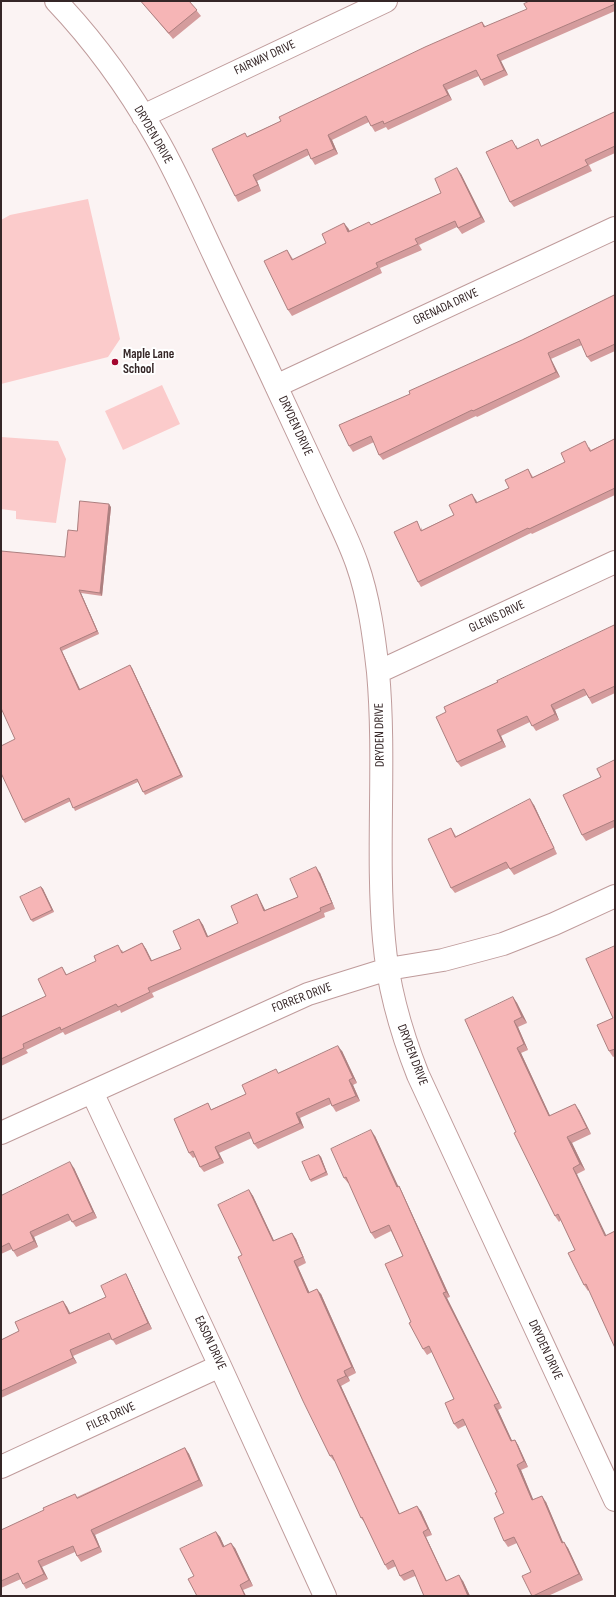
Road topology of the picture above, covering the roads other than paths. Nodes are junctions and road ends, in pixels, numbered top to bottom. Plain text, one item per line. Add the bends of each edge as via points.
1 (56, 1) edge
2 (386, 1) edge
3 (143, 116) junction
4 (615, 228) edge
5 (276, 386) junction
6 (615, 562) edge
7 (378, 672) junction
8 (615, 896) edge
9 (388, 969) junction
10 (92, 1092) junction
11 (1, 1133) edge
12 (220, 1366) junction
13 (1, 1467) edge
14 (615, 1500) edge
15 (325, 1596) edge

1 - 3 street, DRYDEN DRIVE via 103,56
2 - 3 street, FAIRWAY DRIVE
3 - 5 street, DRYDEN DRIVE via 184,190
4 - 5 street, GRENADA DRIVE
5 - 7 street, DRYDEN DRIVE via 357,565 367,600
6 - 7 street, GLENIS DRIVE
7 - 9 street, DRYDEN DRIVE via 382,917
8 - 9 street, FORRER DRIVE via 503,944 443,960
9 - 10 street, FORRER DRIVE via 308,994
9 - 14 street, DRYDEN DRIVE via 399,1022 418,1075
10 - 11 street, FORRER DRIVE
10 - 12 street, EASON DRIVE
12 - 13 street, FILER DRIVE
12 - 15 street, EASON DRIVE

